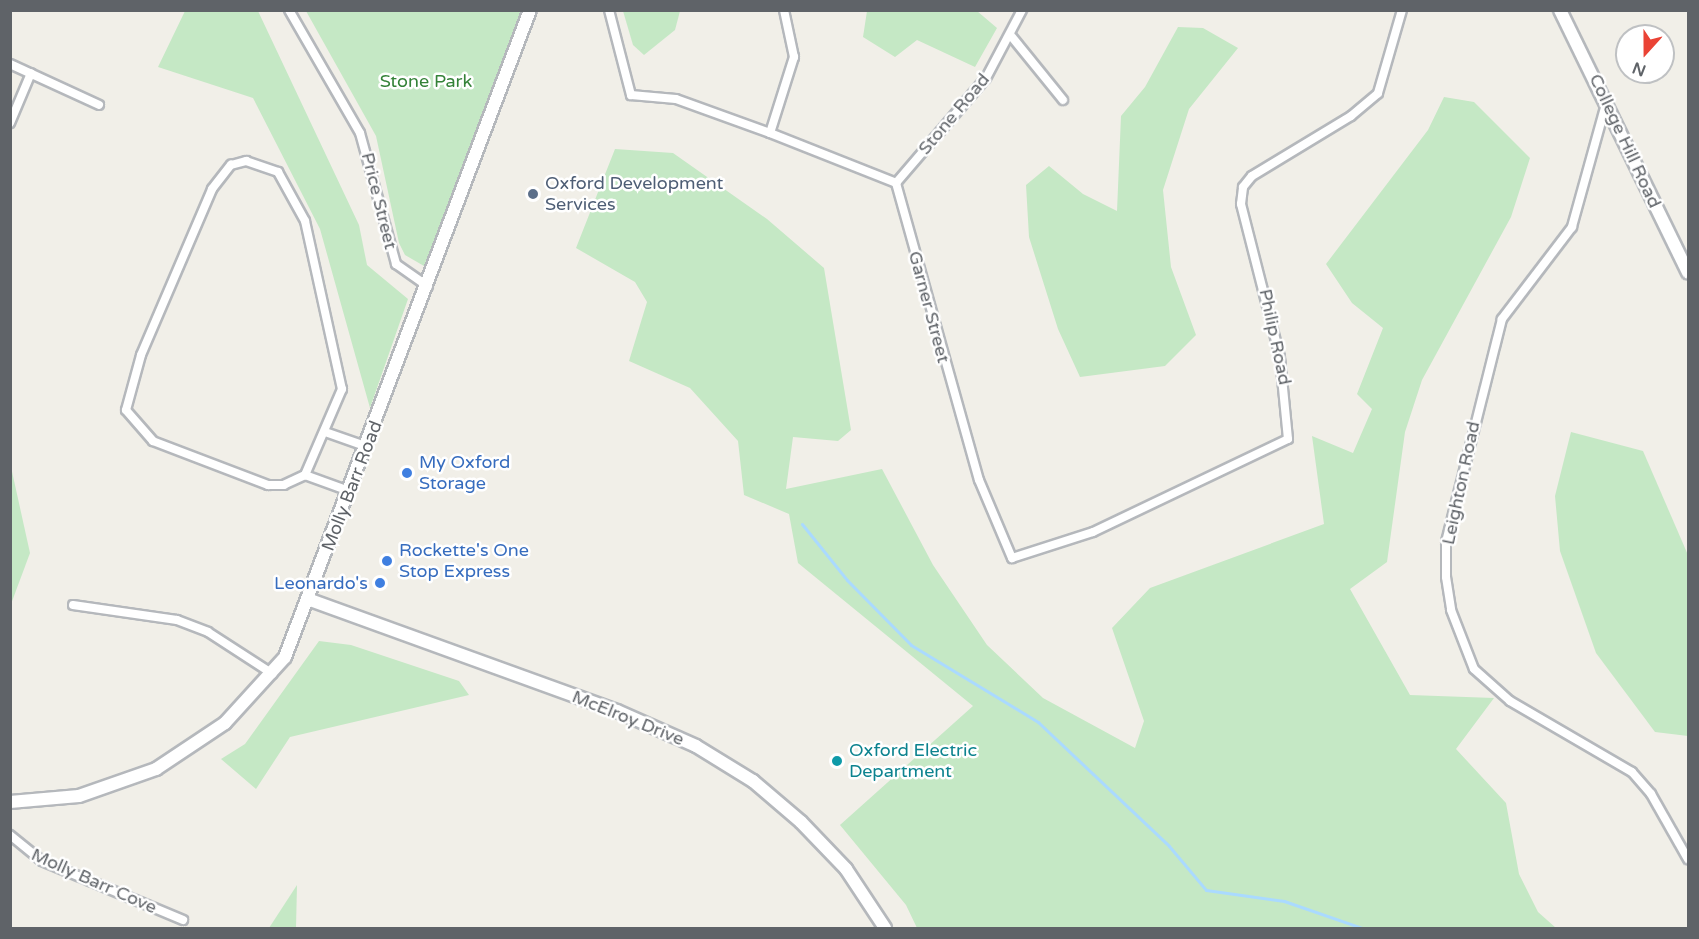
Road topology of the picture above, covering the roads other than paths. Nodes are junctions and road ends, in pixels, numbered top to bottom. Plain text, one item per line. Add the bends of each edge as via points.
1 (289, 10) edge
2 (530, 10) edge
3 (609, 10) edge
4 (784, 10) edge
5 (1022, 10) edge
6 (1402, 10) edge
7 (1560, 10) edge
8 (1011, 37) junction
9 (10, 64) edge
10 (31, 73) junction
11 (1063, 100) dead end
12 (1606, 104) junction
13 (99, 105) dead end
14 (10, 123) edge
15 (770, 133) junction
16 (896, 183) junction
17 (1689, 273) edge
18 (428, 286) junction
19 (328, 432) junction
20 (368, 447) junction
21 (305, 475) junction
22 (350, 491) junction
23 (1012, 558) joint
24 (310, 600) junction
25 (73, 605) dead end
26 (273, 674) junction
27 (10, 802) edge
28 (10, 835) edge
29 (1689, 859) edge
30 (183, 920) dead end
31 (885, 928) edge

1 - 18 street, Price Street via 360,133 393,257
2 - 18 main road, Molly Barr Road
3 - 15 street via 631,95 687,102
4 - 15 street via 794,57
5 - 8 street, Stone Road
6 - 23 street, Philip Road via 1378,93 1351,116 1252,176 1243,187 1241,204 1281,364 1288,439 1093,532
7 - 12 main road, College Hill Road
8 - 11 street
8 - 16 street, Stone Road via 963,109
9 - 10 street
10 - 13 street
10 - 14 street
12 - 17 main road, College Hill Road
12 - 29 street, Leighton Road via 1593,135 1572,227 1502,319 1446,542 1446,577 1451,610 1474,669 1509,701 1632,772
15 - 16 street
16 - 23 street, Garner Street via 979,480
18 - 20 main road, Molly Barr Road
19 - 20 street
19 - 21 street
19 - 21 street via 342,389 305,220 278,172 263,163 231,165 219,176 191,237 127,393 126,410 153,441 268,485
20 - 22 main road, Molly Barr Road
21 - 22 street
22 - 24 main road, Molly Barr Road
24 - 26 main road, Molly Barr Road
24 - 31 main road, McElroy Drive via 617,711 696,746 753,781 801,822 846,869
25 - 26 street via 177,620 208,632
26 - 27 main road, Molly Barr Road via 225,723 156,769 79,796
28 - 30 street, Molly Barr Cove via 42,861

